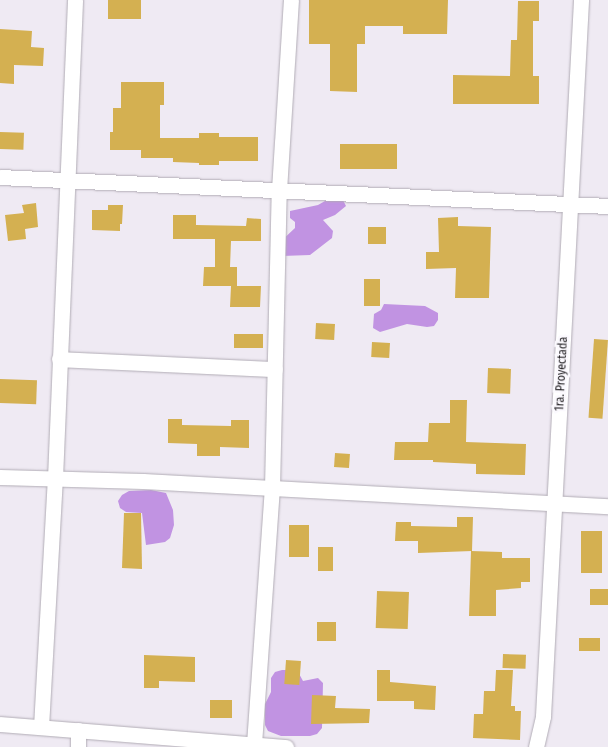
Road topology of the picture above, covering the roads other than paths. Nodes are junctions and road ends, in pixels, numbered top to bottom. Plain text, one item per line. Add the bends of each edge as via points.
1 (74, 0) edge
2 (291, 0) edge
3 (581, 0) edge
4 (0, 177) edge
5 (66, 180) junction
6 (279, 190) junction
7 (570, 204) junction
8 (608, 206) edge
9 (59, 359) junction
10 (274, 369) junction
11 (0, 477) edge
12 (55, 478) junction
13 (272, 488) junction
14 (555, 503) junction
15 (608, 506) edge
16 (0, 724) edge
17 (41, 727) junction
18 (78, 730) junction
19 (254, 744) junction
20 (78, 747) edge
21 (286, 747) edge
22 (536, 747) edge

1 - 5 street
2 - 6 street
3 - 7 street, 1ra. Proyectada
4 - 5 street
5 - 6 street
5 - 9 street
6 - 7 street
6 - 10 street
7 - 8 street
7 - 14 street, 1ra. Proyectada
9 - 10 street
9 - 12 street
10 - 13 street
11 - 12 street
12 - 13 street
12 - 17 street
13 - 14 street
13 - 19 street
14 - 15 street
14 - 22 street, 1ra. Proyectada via 543,716
16 - 17 street
17 - 18 street
18 - 19 street
18 - 20 street
19 - 21 street

